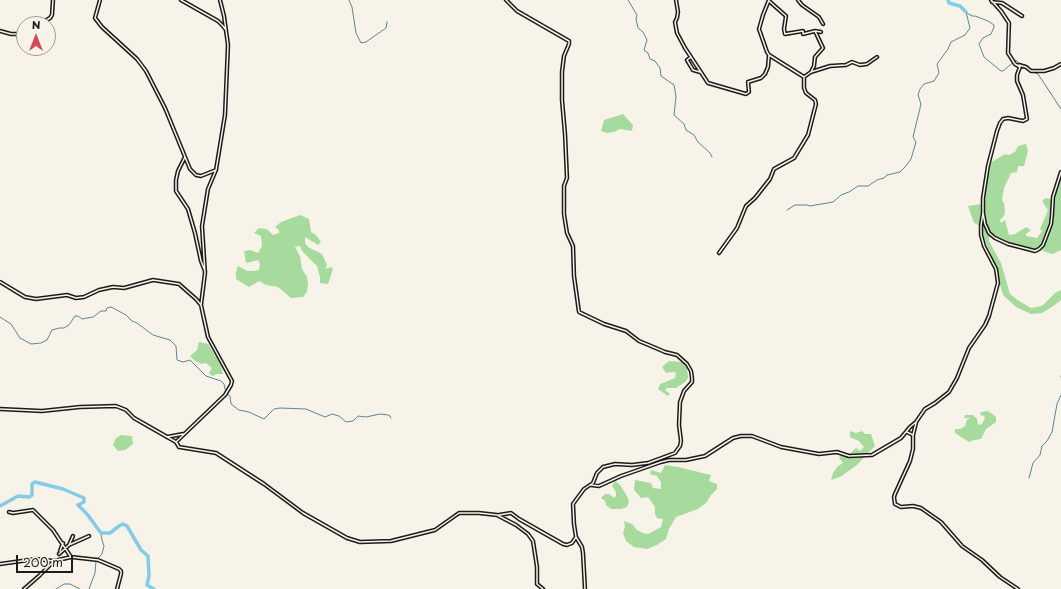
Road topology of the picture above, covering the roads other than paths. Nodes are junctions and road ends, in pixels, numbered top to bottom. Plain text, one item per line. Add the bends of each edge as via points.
1 (53, 0) edge
2 (100, 0) edge
3 (181, 0) edge
4 (220, 0) edge
5 (506, 0) edge
6 (676, 0) edge
7 (769, 0) edge
8 (798, 0) edge
9 (992, 1) edge
10 (51, 16) edge
11 (1022, 16) dead end
12 (823, 24) dead end
13 (0, 31) edge
14 (815, 31) junction
15 (227, 32) junction
16 (821, 32) dead end
17 (16, 34) edge
18 (769, 55) junction
19 (691, 57) junction
20 (877, 58) dead end
21 (1061, 64) edge
22 (1016, 65) junction
23 (700, 72) junction
24 (811, 72) junction
25 (804, 77) junction
26 (185, 157) junction
27 (216, 170) junction
28 (1061, 172) edge
29 (983, 213) junction
30 (719, 253) dead end
31 (205, 273) junction
32 (0, 282) edge
33 (201, 305) junction
34 (0, 409) edge
35 (916, 422) junction
36 (907, 432) junction
37 (185, 434) junction
38 (913, 435) junction
39 (167, 437) junction
40 (176, 442) junction
41 (591, 485) junction
42 (9, 512) dead end
43 (498, 515) junction
44 (73, 536) dead end
45 (89, 536) dead end
46 (576, 537) junction
47 (63, 542) junction
48 (69, 544) junction
49 (66, 548) junction
50 (59, 554) junction
51 (71, 557) junction
52 (57, 560) junction
53 (54, 561) junction
54 (0, 564) edge
55 (24, 589) edge
56 (116, 589) edge
57 (543, 589) edge
58 (585, 589) edge
59 (1018, 589) edge

1 - 10 street
2 - 26 street via 96,18 102,27 137,58 146,71
3 - 15 street via 218,22
4 - 15 street
5 - 41 street via 517,11 569,41 562,72 566,178 564,214 567,233 573,246 579,312 604,324 626,330 639,341 677,355 692,371 692,382 684,391 680,402 680,441 677,451 648,464 615,464 603,467
6 - 19 street via 678,12 675,28
7 - 14 street via 786,16 785,34
7 - 18 street via 759,29
8 - 12 street via 820,17
9 - 11 street via 1002,3
9 - 22 street via 1009,23 1008,51
13 - 17 street
14 - 16 street
14 - 24 street via 824,49 815,57
15 - 27 street via 225,119
18 - 23 street via 765,74 748,82 749,92 746,94 708,83
18 - 25 street
19 - 23 street
19 - 23 street via 687,60 693,70
20 - 24 street via 867,64 852,62
21 - 22 street via 1048,71 1032,71
22 - 29 street via 1020,66 1017,81 1023,95 1027,119 1023,122 1008,118 1000,123 986,173
24 - 25 street
25 - 30 street via 806,93 816,104 808,135 794,158 774,169 770,179 746,206 737,228
26 - 27 street via 196,175 201,176
26 - 31 street via 178,171 176,191 188,210
27 - 31 street via 208,189 202,226
28 - 29 street via 1053,197 1051,224 1039,249 1035,251 1012,246 995,238 987,230
29 - 35 street via 981,235 996,269 998,288 985,325 969,348 949,392 925,409
31 - 33 street
32 - 33 street via 25,297 36,299 67,295 84,297 99,290 124,288 153,280 179,284
33 - 37 street via 208,337 232,381 225,395
34 - 39 street via 42,411 116,406
35 - 36 street
35 - 38 street
36 - 38 street
36 - 41 street via 872,455 849,456 837,452 819,454 781,447 752,436 741,436 733,438 705,456 661,462 599,486
37 - 39 street
37 - 40 street
38 - 59 street via 913,452 895,494 895,504 901,507 921,508 941,522 962,546
39 - 40 street
40 - 43 street via 179,446 216,453 303,513 347,538 360,542 391,541 435,530 460,513
41 - 46 street via 584,489 573,504
42 - 47 street via 34,510
43 - 46 street via 512,513 563,544 572,543
43 - 57 street via 516,525 533,541 537,584
44 - 48 street
45 - 48 street
46 - 58 street via 582,547
47 - 49 street
47 - 50 street
48 - 49 street
49 - 50 street
49 - 51 street
50 - 52 street
51 - 52 street
51 - 56 street via 98,560 121,571
52 - 53 street
53 - 54 street via 36,559
53 - 55 street

